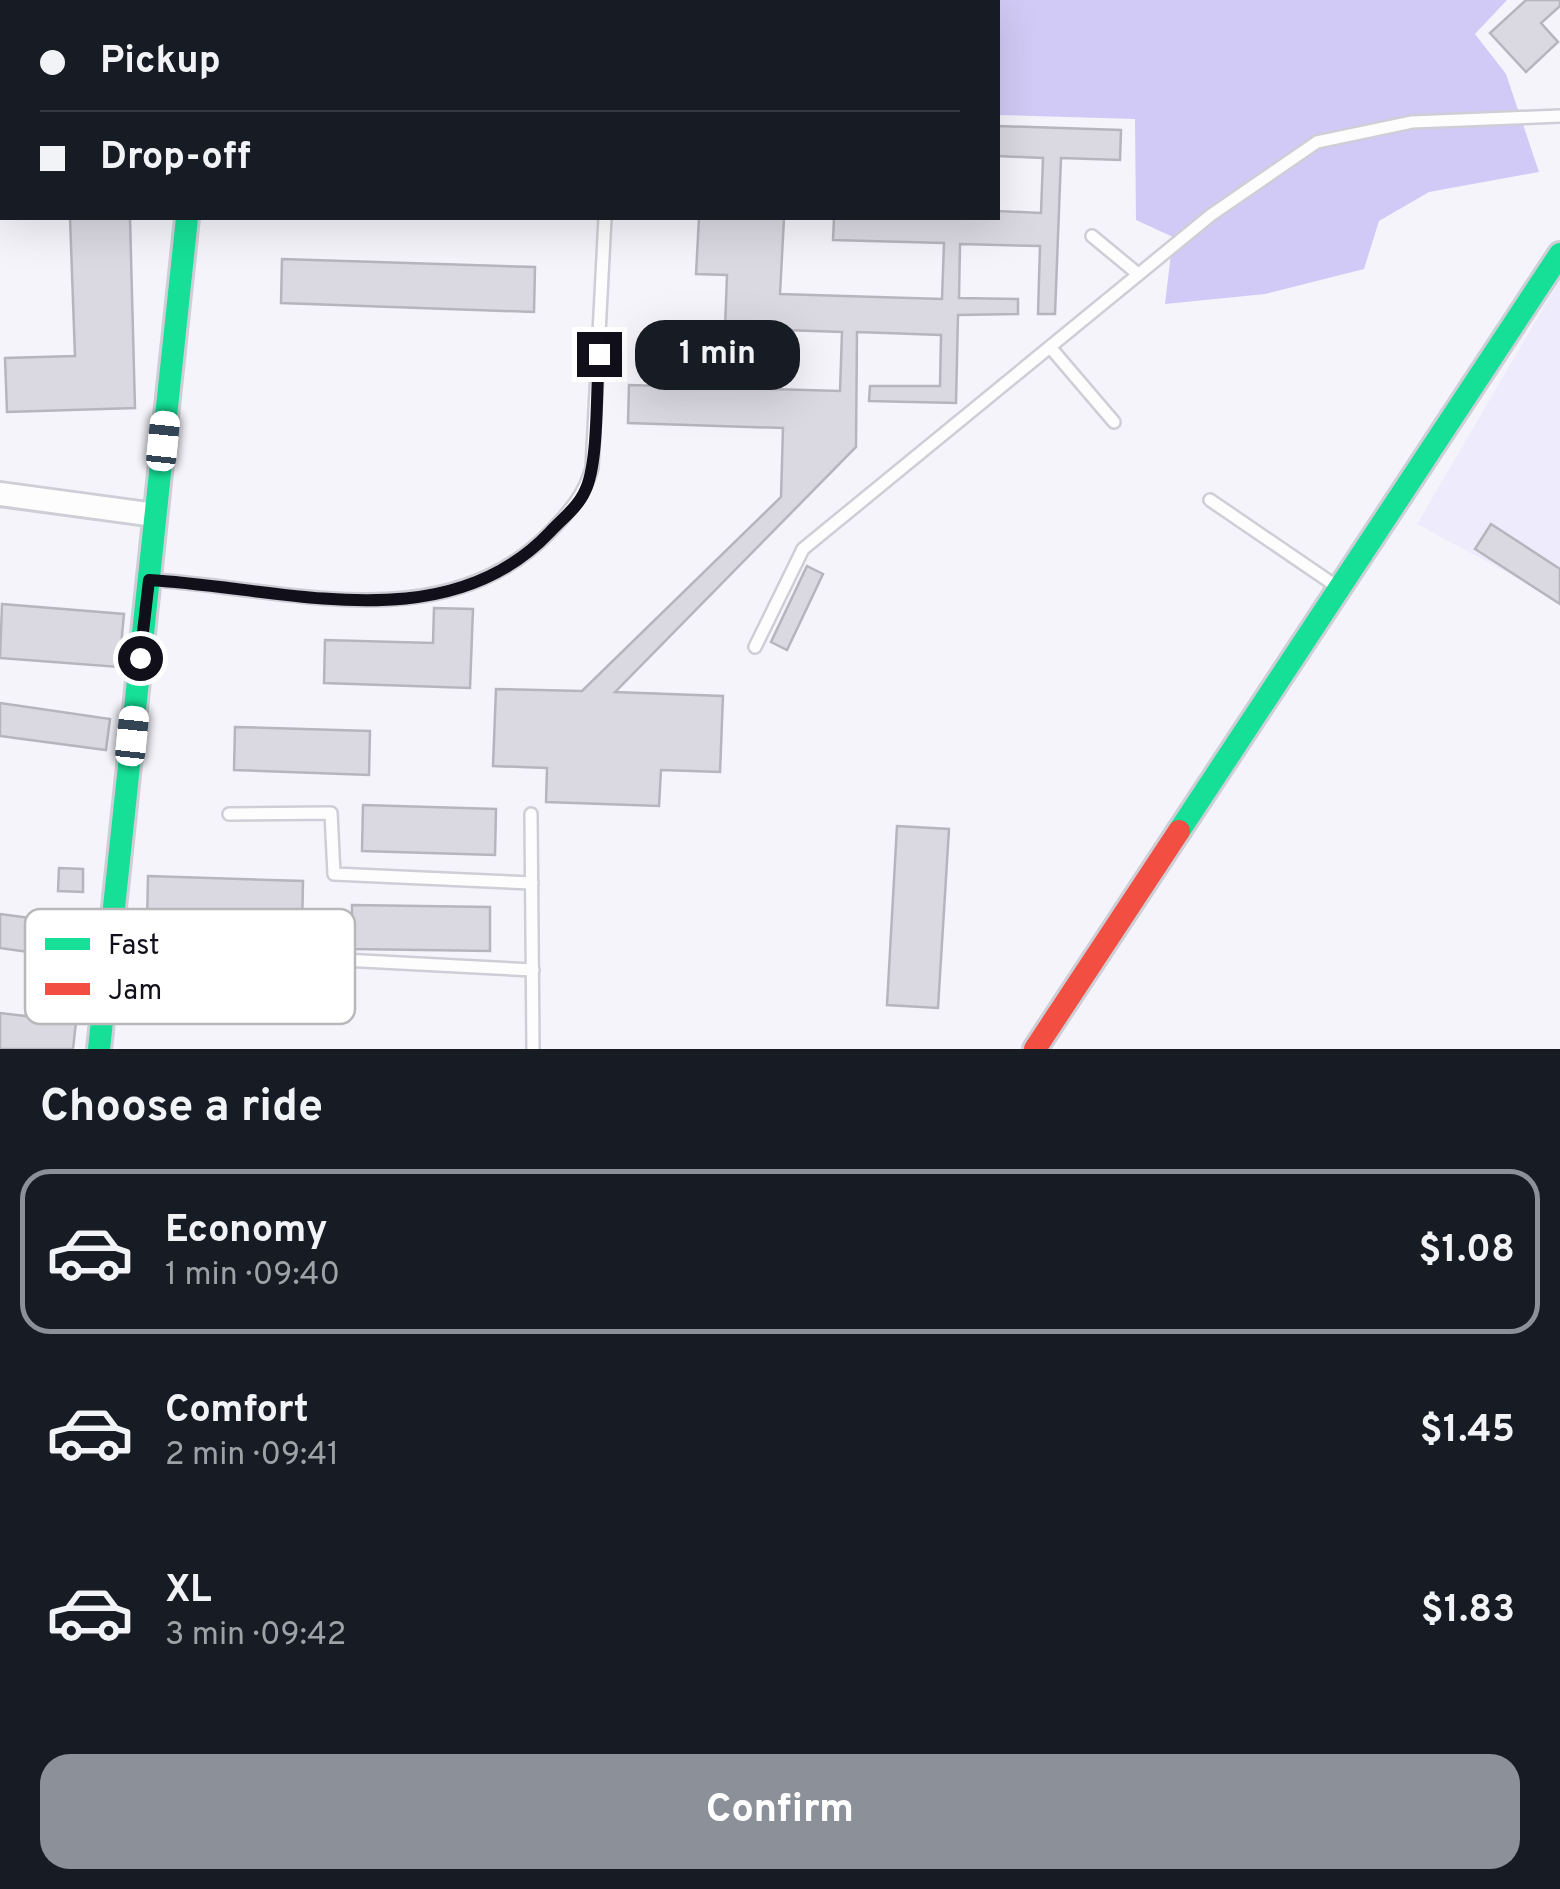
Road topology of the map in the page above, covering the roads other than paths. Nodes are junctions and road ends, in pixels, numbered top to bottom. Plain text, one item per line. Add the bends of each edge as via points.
1 (1560, 116) edge
2 (187, 220) edge
3 (605, 220) edge
4 (1092, 236) dead end
5 (1560, 254) edge
6 (1138, 274) junction
7 (1050, 346) junction
8 (1114, 422) dead end
9 (0, 494) edge
10 (1210, 500) dead end
11 (156, 515) junction
12 (149, 580) junction
13 (1340, 588) junction
14 (755, 647) dead end
15 (229, 814) dead end
16 (531, 814) dead end
17 (532, 883) junction
18 (114, 909) edge
19 (355, 961) edge
20 (533, 970) junction
21 (102, 1024) edge
22 (99, 1049) edge
23 (534, 1049) edge
24 (1035, 1049) edge

1 - 6 lane via 1412,122 1318,142 1211,214
2 - 11 street
3 - 12 lane via 592,468 585,492 538,545 486,578 390,602
4 - 6 lane
5 - 13 street
6 - 7 lane
7 - 8 lane
7 - 14 lane via 803,549
9 - 11 street
10 - 13 lane
11 - 12 street
12 - 18 street
13 - 24 street
15 - 17 lane via 332,813 334,874
16 - 17 lane
17 - 20 lane
19 - 20 lane
20 - 23 lane
21 - 22 street

